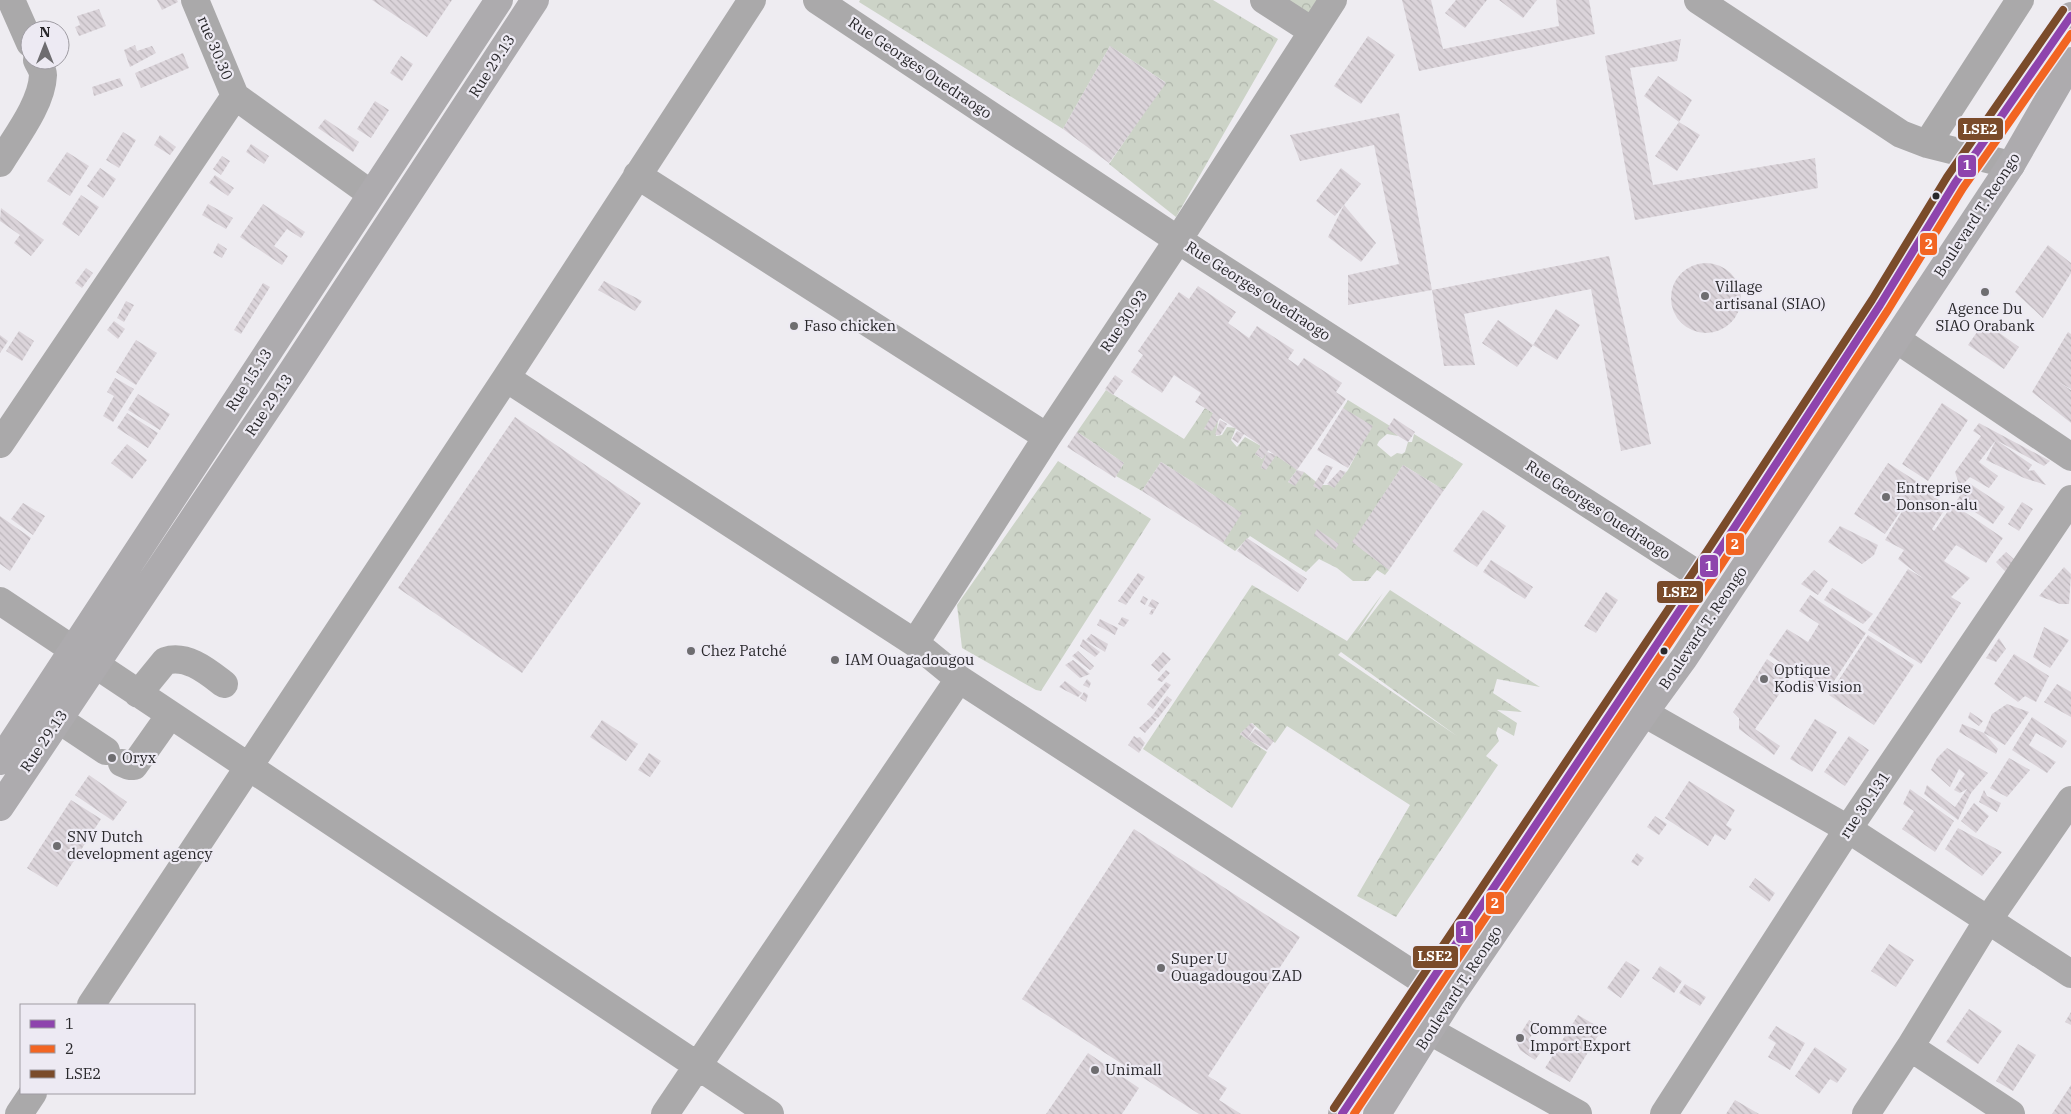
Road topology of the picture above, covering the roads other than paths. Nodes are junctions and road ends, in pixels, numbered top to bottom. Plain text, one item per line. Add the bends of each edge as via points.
1 (11, 0) edge
2 (195, 0) edge
3 (499, 0) edge
4 (535, 0) edge
5 (752, 0) edge
6 (817, 0) edge
7 (1264, 0) edge
8 (1333, 0) edge
9 (1698, 0) edge
10 (2020, 0) edge
11 (2071, 16) edge
12 (20, 20) edge
13 (1312, 31) junction
14 (2071, 61) edge
15 (42, 70) edge
16 (236, 96) junction
17 (1927, 144) junction
18 (1975, 156) junction
19 (0, 163) edge
20 (2011, 165) junction
21 (637, 175) junction
22 (371, 194) junction
23 (1178, 240) junction
24 (1896, 339) junction
25 (506, 378) junction
26 (9, 408) edge
27 (1047, 437) junction
28 (0, 444) edge
29 (2071, 457) edge
30 (2071, 499) edge
31 (1702, 577) junction
32 (0, 601) edge
33 (915, 643) junction
34 (83, 657) junction
35 (959, 679) junction
36 (224, 684) dead end
37 (138, 694) junction
38 (1644, 714) junction
39 (170, 715) junction
40 (58, 719) junction
41 (0, 761) edge
42 (250, 766) junction
43 (2071, 800) edge
44 (0, 807) edge
45 (1848, 829) junction
46 (1988, 920) junction
47 (2071, 974) edge
48 (1428, 984) junction
49 (92, 1004) edge
50 (1430, 1031) junction
51 (1910, 1047) junction
52 (697, 1066) junction
53 (32, 1094) edge
54 (19, 1114) edge
55 (665, 1114) edge
56 (770, 1114) edge
57 (1342, 1114) edge
58 (1377, 1114) edge
59 (1578, 1114) edge
60 (1664, 1114) edge
61 (1866, 1114) edge
62 (2011, 1114) edge

1 - 12 street
2 - 16 street, rue 30.30
3 - 22 main road, Rue 15.13
4 - 34 main road, Rue 29.13 via 293,370
5 - 21 street
6 - 23 street, Rue Georges Ouedraogo
7 - 13 street
8 - 13 street, Rue 30.93
9 - 17 street via 1901,134
10 - 17 street
11 - 18 main road, Boulevard T. Reongo
13 - 23 street, Rue 30.93
14 - 20 main road, Boulevard T. Reongo
15 - 19 street via 41,92 36,104
16 - 22 street
16 - 26 street
17 - 18 street
18 - 20 street
18 - 31 main road, Boulevard T. Reongo
20 - 24 main road, Boulevard T. Reongo
21 - 25 street
21 - 27 street
22 - 34 main road, Rue 15.13
23 - 27 street, Rue 30.93
23 - 31 street, Rue Georges Ouedraogo
24 - 29 street
24 - 38 main road, Boulevard T. Reongo
25 - 33 street
25 - 42 street
26 - 28 street
27 - 33 street, Rue 30.93
30 - 45 street, rue 30.131
31 - 48 main road, Boulevard T. Reongo
32 - 34 street
33 - 35 street
34 - 37 street
34 - 40 main road, Rue 29.13
34 - 41 main road, Rue 15.13
35 - 48 street
35 - 52 street
36 - 37 street via 205,669 186,660 171,659 164,661
37 - 39 street
38 - 45 street
38 - 50 main road, Boulevard T. Reongo
39 - 40 street via 134,766 114,757
39 - 42 street
40 - 44 main road, Rue 29.13
42 - 49 street
42 - 52 street
43 - 46 street
45 - 46 street
45 - 60 street, rue 30.131
46 - 47 street
46 - 51 street
48 - 57 main road, Boulevard T. Reongo
50 - 58 main road, Boulevard T. Reongo
50 - 59 street
51 - 61 street
51 - 62 street
52 - 55 street
52 - 56 street
53 - 54 street

